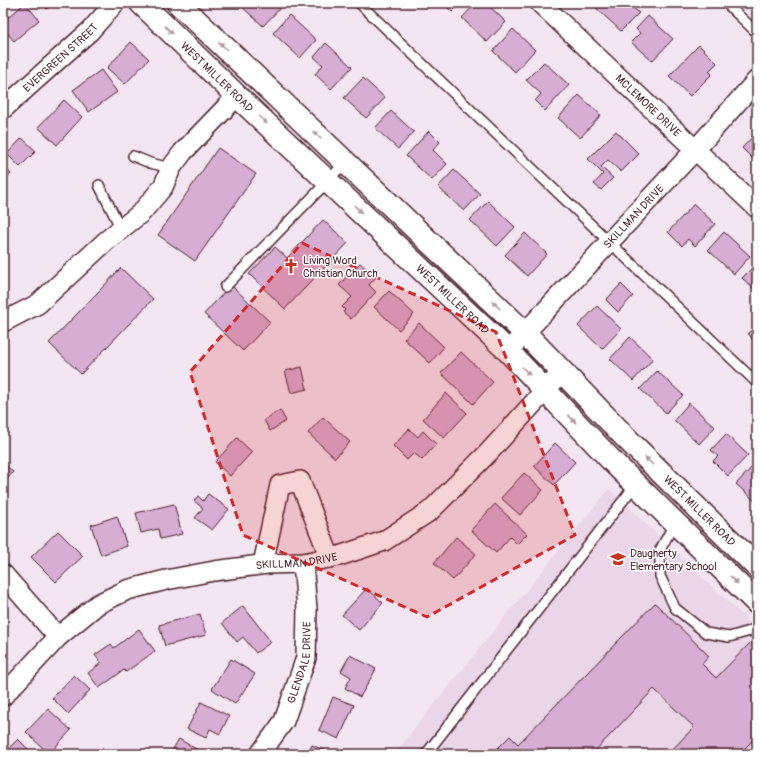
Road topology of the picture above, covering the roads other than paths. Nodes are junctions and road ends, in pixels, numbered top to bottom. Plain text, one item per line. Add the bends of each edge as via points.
1 (115, 3) edge
2 (141, 3) edge
3 (178, 3) edge
4 (359, 3) edge
5 (540, 3) edge
6 (726, 3) edge
7 (757, 33) edge
8 (757, 80) edge
9 (237, 96) junction
10 (3, 109) edge
11 (696, 149) junction
12 (133, 156) dead end
13 (345, 162) junction
14 (171, 168) junction
15 (328, 181) junction
16 (99, 185) dead end
17 (757, 208) edge
18 (121, 229) junction
19 (610, 241) junction
20 (225, 287) dead end
21 (3, 322) edge
22 (524, 332) junction
23 (508, 351) junction
24 (562, 372) junction
25 (757, 384) edge
26 (545, 391) junction
27 (636, 484) junction
28 (675, 522) junction
29 (330, 558) junction
30 (303, 563) junction
31 (263, 564) junction
32 (757, 567) edge
33 (3, 574) edge
34 (757, 603) edge
35 (757, 627) edge
36 (58, 637) junction
37 (3, 696) edge
38 (260, 754) edge
39 (426, 754) edge

1 - 10 street, EVERGREEN STREET via 90,31
2 -> 9 main road, WEST MILLER ROAD
13 -> 3 main road, WEST MILLER ROAD
4 - 19 lane
5 - 11 street, MCLEMORE DRIVE
6 - 7 lane
8 - 11 street, SKILLMAN DRIVE
9 - 14 street
9 -> 15 main road, WEST MILLER ROAD
11 - 17 street, MCLEMORE DRIVE
11 - 19 street, SKILLMAN DRIVE
12 - 14 lane
13 - 15 lane
22 -> 13 main road, WEST MILLER ROAD
14 - 18 street via 163,187 141,213
15 - 20 lane
15 -> 23 main road, WEST MILLER ROAD
16 - 18 lane
18 - 21 street via 38,304
19 - 22 street, SKILLMAN DRIVE
19 - 25 lane
22 - 23 street, SKILLMAN DRIVE
22 - 24 main road, WEST MILLER ROAD
23 -> 26 main road, WEST MILLER ROAD
24 - 26 street, SKILLMAN DRIVE
32 -> 24 main road, WEST MILLER ROAD via 631,444
26 -> 27 main road, WEST MILLER ROAD
26 - 29 street, SKILLMAN DRIVE via 430,511 384,541
27 - 28 main road, WEST MILLER ROAD
27 - 39 lane
28 -> 34 main road, WEST MILLER ROAD
28 - 35 lane via 660,550 660,576 675,608 706,633 729,637
29 - 30 street, SKILLMAN DRIVE
29 - 31 street via 300,481 280,485
30 - 31 street, SKILLMAN DRIVE
30 - 38 street, GLENDALE DRIVE via 307,609 306,658 284,721
31 - 36 street, SKILLMAN DRIVE via 166,580 127,590 98,604
33 - 36 street
36 - 37 street, SKILLMAN DRIVE

